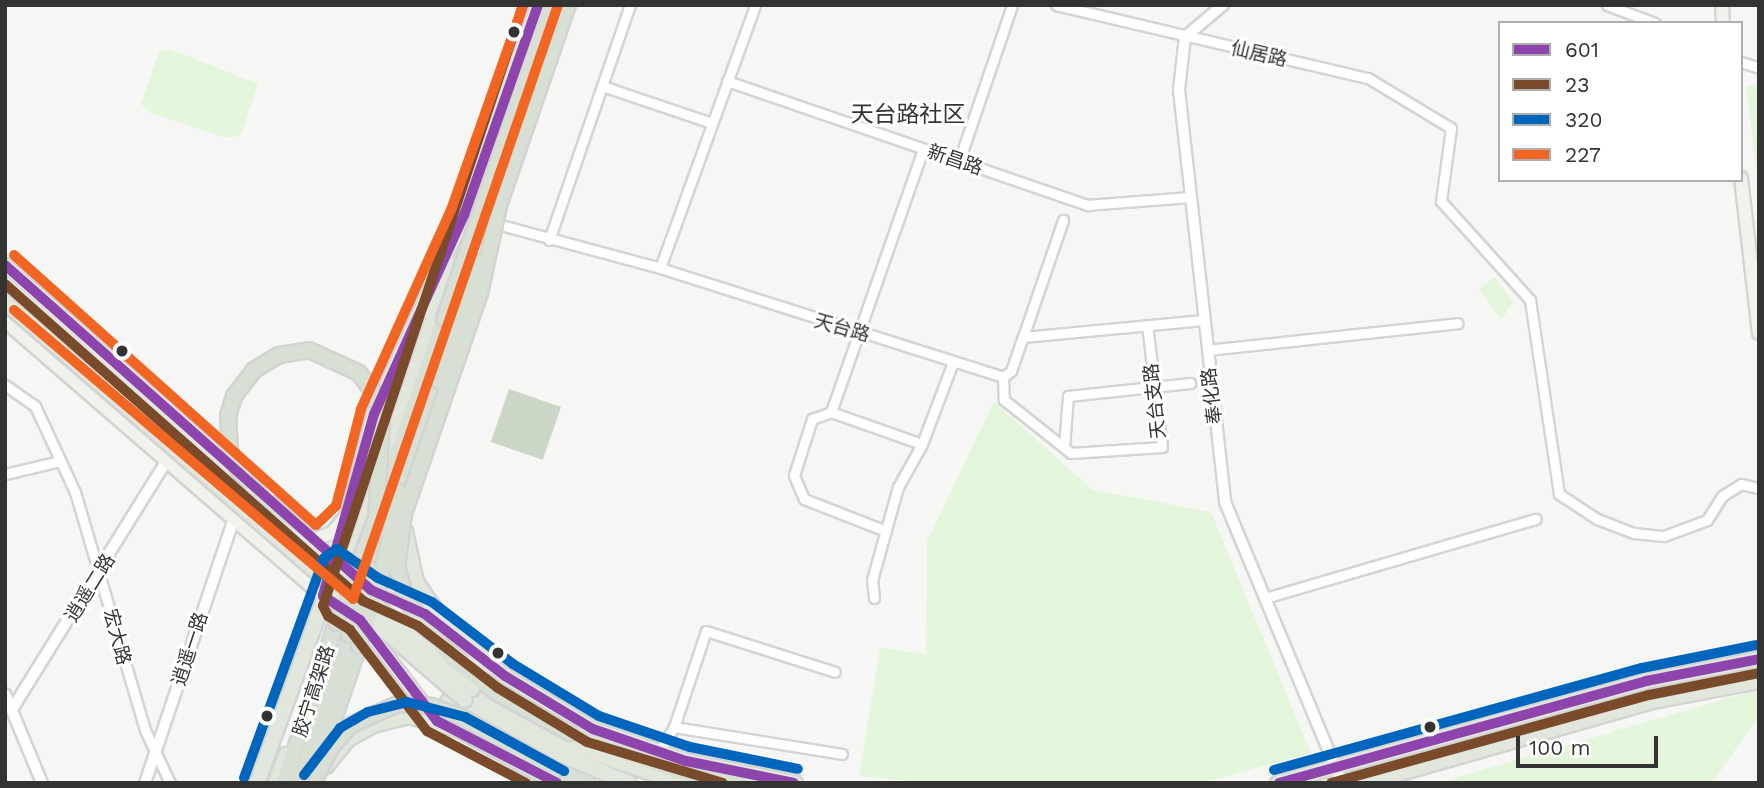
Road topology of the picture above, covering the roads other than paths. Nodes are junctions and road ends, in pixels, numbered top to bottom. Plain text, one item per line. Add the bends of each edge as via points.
1 (538, 5) edge
2 (551, 5) edge
3 (570, 5) edge
4 (630, 5) edge
5 (755, 5) edge
6 (1012, 5) edge
7 (1055, 5) edge
8 (1223, 5) edge
9 (1607, 5) edge
10 (1650, 21) edge
11 (1185, 37) junction
12 (727, 81) junction
13 (602, 86) junction
14 (712, 123) junction
15 (923, 149) junction
16 (959, 161) junction
17 (1741, 182) edge
18 (1189, 197) junction
19 (499, 206) junction
20 (464, 215) junction
21 (1063, 220) dead end
22 (497, 223) junction
23 (549, 240) junction
24 (5, 265) edge
25 (660, 268) junction
26 (5, 284) edge
27 (5, 302) edge
28 (1203, 320) junction
29 (5, 321) edge
30 (1458, 323) dead end
31 (1147, 326) junction
32 (856, 332) junction
33 (1759, 333) edge
34 (1023, 337) junction
35 (1207, 350) junction
36 (953, 362) junction
37 (1003, 377) junction
38 (1190, 383) dead end
39 (5, 385) edge
40 (1154, 386) junction
41 (831, 412) junction
42 (922, 444) junction
43 (1064, 447) junction
44 (167, 460) junction
45 (60, 461) junction
46 (5, 474) edge
47 (411, 474) junction
48 (1759, 488) edge
49 (399, 492) junction
50 (349, 513) junction
51 (234, 514) junction
52 (376, 518) junction
53 (1536, 519) dead end
54 (286, 528) junction
55 (886, 531) junction
56 (312, 540) junction
57 (342, 567) junction
58 (100, 573) junction
59 (361, 595) junction
60 (323, 596) junction
61 (874, 598) dead end
62 (1265, 598) junction
63 (337, 606) junction
64 (360, 620) junction
65 (457, 636) junction
66 (1759, 659) edge
67 (497, 669) junction
68 (835, 672) dead end
69 (1759, 681) edge
70 (5, 694) edge
71 (468, 694) junction
72 (9, 706) edge
73 (438, 721) junction
74 (674, 727) junction
75 (659, 752) junction
76 (156, 754) junction
77 (842, 754) dead end
78 (556, 776) edge
79 (1340, 776) edge
80 (313, 782) edge
81 (42, 783) edge
82 (145, 783) edge
83 (170, 783) edge
84 (257, 783) edge
85 (276, 783) edge
86 (284, 783) edge
87 (299, 783) edge
88 (587, 783) edge
89 (629, 783) edge
90 (681, 783) edge
91 (741, 783) edge
92 (795, 783) edge
93 (1278, 783) edge
94 (1365, 783) edge

1 - 20 main road
2 - 52 highway, 胶宁高架路, bridge
3 - 19 highway, 胶宁高架路, bridge
3 - 22 main road
4 - 13 street
5 - 12 street
6 - 16 street
7 - 11 street, 仙居路
8 - 11 street
9 - 10 street
11 - 18 street, 奉化路 via 1179,90
11 - 48 street, 仙居路 via 1368,78 1451,128 1441,201 1530,300 1559,494 1597,519 1634,533 1664,536 1707,520 1722,496 1741,484
12 - 14 street
12 - 15 street, 新昌路
13 - 14 street
13 - 23 street
14 - 25 street
15 - 16 street, 新昌路
15 - 32 street
16 - 18 street, 新昌路 via 1088,205
17 - 33 main road
18 - 28 street, 奉化路
19 - 49 highway, 胶宁高架路, bridge
19 - 91 highway, bridge via 481,293 404,514 397,567 407,602 452,659 499,694 570,733 677,771
20 - 22 street, 天台路
20 - 50 main road via 374,414
20 - 57 main road
21 - 34 street
22 - 23 street, 天台路
22 - 47 main road
23 - 25 street, 天台路
24 - 56 main road
25 - 32 street, 天台路
26 - 54 main road, bridge
27 - 59 main road, bridge
28 - 31 street
28 - 35 street, 奉化路
29 - 44 main road
30 - 35 street
31 - 34 street
31 - 40 street, 天台支路
32 - 36 street, 天台路
32 - 41 street
34 - 37 street via 1011,371
35 - 62 street, 奉化路 via 1224,502
36 - 37 street, 天台路
36 - 42 street
37 - 43 street via 1004,400
38 - 40 street
39 - 45 street, 宏大路 via 35,406
40 - 43 street via 1068,396
40 - 43 street, 天台支路 via 1161,447 1071,453
41 - 42 street
41 - 55 street via 812,419 794,475 804,499
42 - 55 street via 898,487
44 - 51 main road
44 - 58 street, 逍遥二路
45 - 46 street
45 - 58 street, 宏大路
47 - 59 main road
47 - 65 main road via 407,555 416,582
49 - 80 highway, 胶宁高架路, bridge via 380,582
49 - 87 highway, 胶宁高架路, bridge
50 - 56 main road via 332,533
50 - 57 main road
51 - 60 main road
51 - 76 street, 逍遥一路
52 - 54 highway, bridge via 382,443 376,396 346,362 322,353 294,351 254,370 234,396 228,416 230,451 237,468
52 - 86 highway, 胶宁高架路, bridge
53 - 62 street
54 - 59 main road, bridge
55 - 61 street via 873,580
56 - 57 main road
57 - 59 main road
57 - 60 main road
57 - 63 main road
58 - 72 street, 逍遥二路
58 - 76 street, 宏大路 via 128,678
59 - 64 main road
59 - 65 main road via 425,614
59 - 71 main road, bridge
60 - 63 main road
60 - 84 main road
62 - 79 street, 奉化路
63 - 64 main road
63 - 85 main road
64 - 73 main road via 403,683
64 - 80 main road
65 - 67 main road
66 - 79 main road via 1646,681
67 - 73 main road via 472,663 441,705
67 - 75 main road via 593,729
68 - 74 street via 706,631
69 - 94 main road via 1652,701
70 - 72 street
71 - 89 main road via 547,749
71 - 90 main road via 555,740
72 - 81 street
73 - 78 main road
73 - 80 main road via 408,716 373,725 348,739
74 - 75 street
74 - 77 street
75 - 92 main road
76 - 82 street, 逍遥一路
76 - 83 street, 宏大路
78 - 80 highway, bridge via 461,717 430,706 398,704 351,725 332,746
78 - 88 highway
79 - 93 main road

